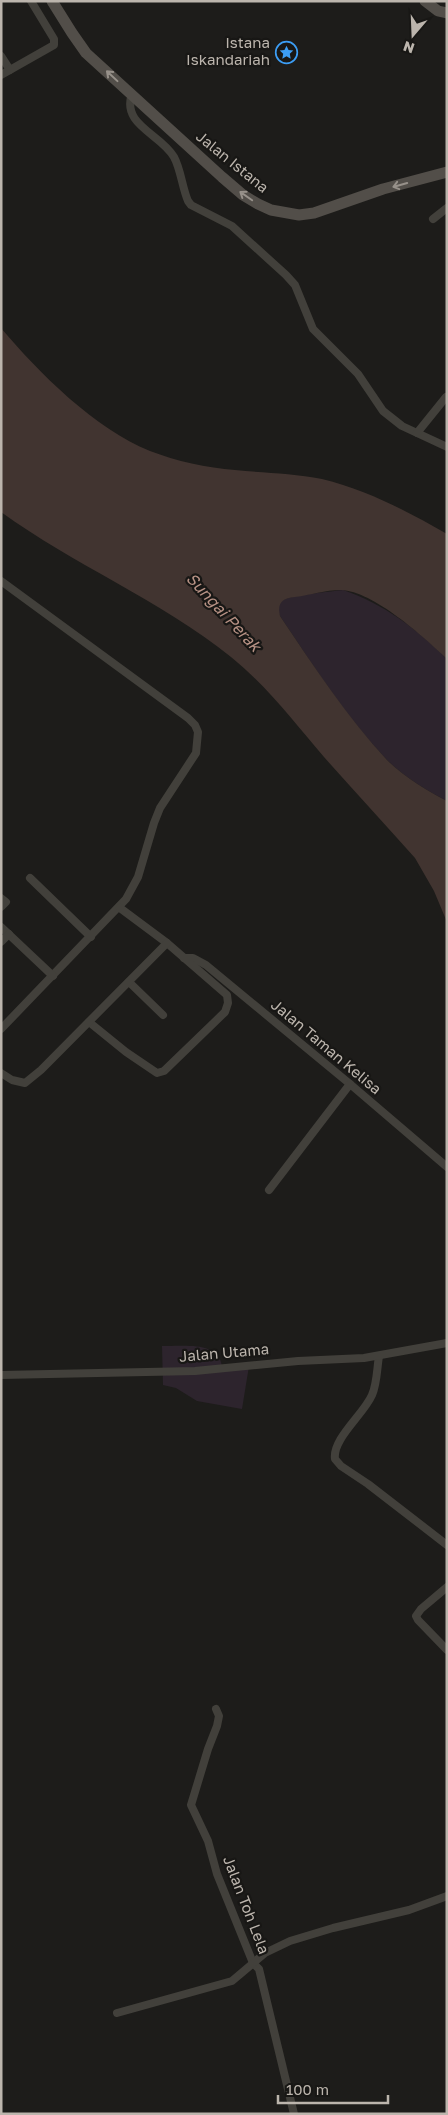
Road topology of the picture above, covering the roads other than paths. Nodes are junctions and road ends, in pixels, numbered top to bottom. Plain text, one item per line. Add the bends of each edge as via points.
1 (31, 1) edge
2 (52, 1) edge
3 (425, 1) edge
4 (447, 13) edge
5 (1, 56) edge
6 (10, 70) junction
7 (1, 75) edge
8 (132, 94) junction
9 (447, 172) edge
10 (447, 208) edge
11 (433, 219) dead end
12 (446, 397) edge
13 (417, 433) junction
14 (447, 447) edge
15 (1, 581) edge
16 (30, 878) dead end
17 (1, 898) edge
18 (1, 907) edge
19 (120, 908) junction
20 (1, 927) edge
21 (9, 934) junction
22 (91, 938) junction
23 (1, 942) edge
24 (167, 943) junction
25 (184, 958) junction
26 (53, 976) junction
27 (129, 982) junction
28 (163, 1015) dead end
29 (90, 1022) junction
30 (1, 1029) edge
31 (1, 1073) edge
32 (350, 1084) junction
33 (447, 1167) edge
34 (269, 1190) dead end
35 (447, 1343) edge
36 (379, 1356) junction
37 (1, 1375) edge
38 (447, 1545) edge
39 (447, 1587) edge
40 (447, 1650) edge
41 (216, 1709) dead end
42 (447, 1896) edge
43 (253, 1963) junction
44 (117, 2013) dead end
45 (294, 2114) edge

1 - 6 street via 54,39 54,45
8 -> 2 street, Jalan Istana via 86,52
3 - 4 street
5 - 6 street
6 - 7 street
9 -> 8 street, Jalan Istana via 314,213 271,210 243,195
8 - 13 street via 128,103 131,114 173,155 191,205 232,226 286,275 294,285 314,330 358,374 383,410 402,426
10 - 11 street
12 - 13 street
13 - 14 street
15 - 19 street via 188,718 198,732 196,753 160,808 138,877
16 - 22 street
17 - 18 street via 6,902
19 - 22 street
19 - 24 street
20 - 21 street
21 - 23 street
21 - 26 street
22 - 26 street
24 - 25 street
24 - 27 street
25 - 29 street via 227,995 228,1003 225,1012 164,1071 149,1069
25 - 32 street, Jalan Taman Kelisa via 206,965
26 - 30 street
27 - 28 street
27 - 29 street
29 - 31 street via 25,1083
32 - 33 street, Jalan Taman Kelisa
32 - 34 street
35 - 36 street, Jalan Utama
36 - 37 street, Jalan Utama via 195,1371
36 - 38 street via 373,1394 336,1445 335,1459
39 - 40 street via 416,1616
41 - 43 street, Jalan Toh Lela via 219,1716 217,1726 191,1805 208,1841 217,1874
42 - 43 street via 409,1910 290,1941
43 - 44 street via 232,1981
43 - 45 street, Jalan Toh Lela via 259,1968

